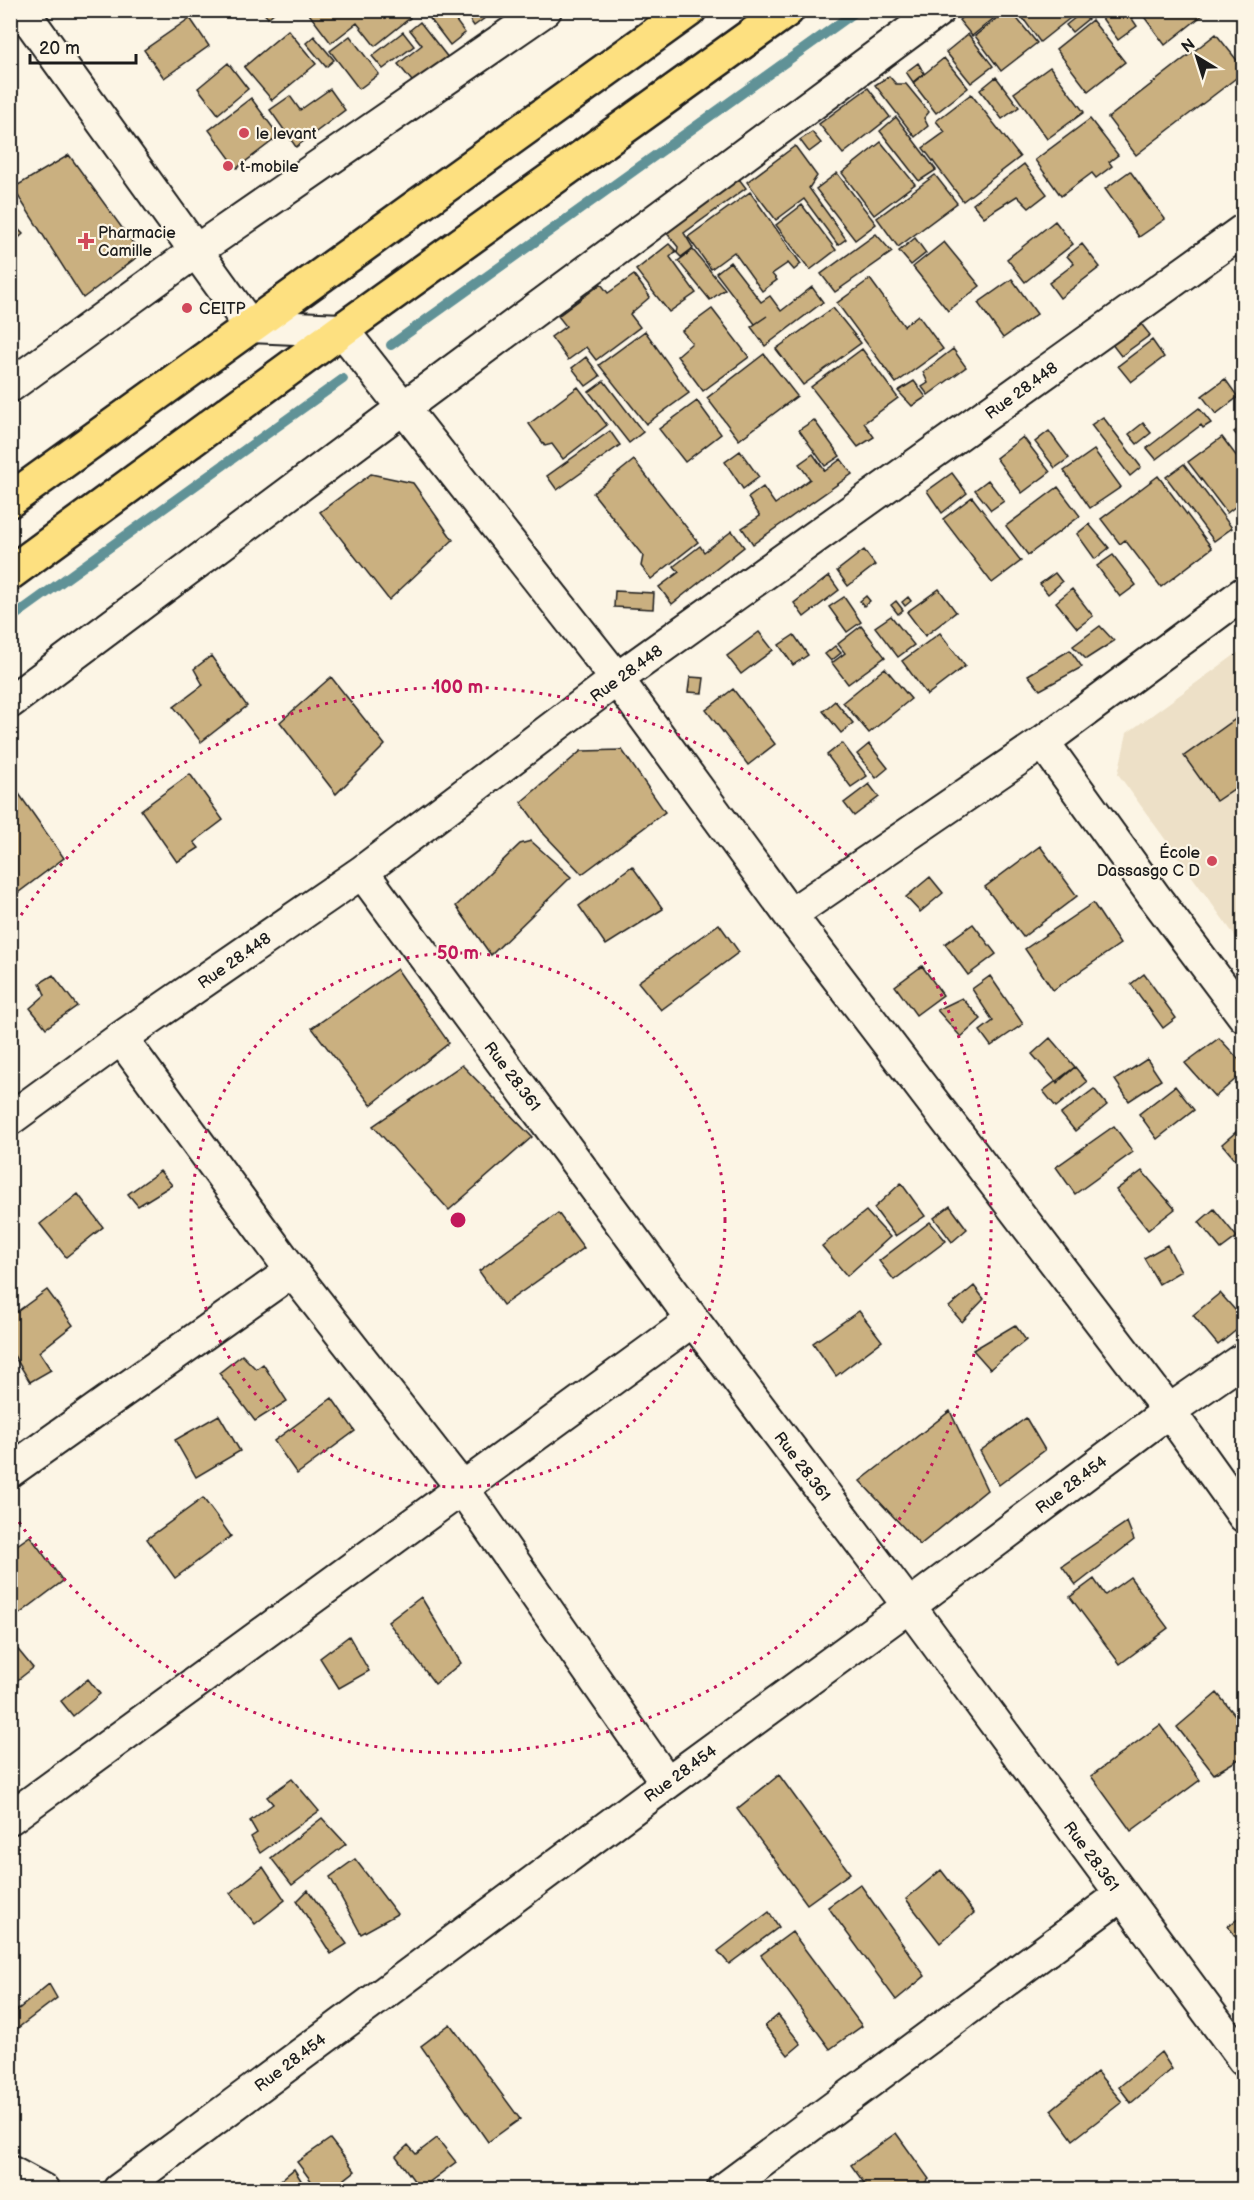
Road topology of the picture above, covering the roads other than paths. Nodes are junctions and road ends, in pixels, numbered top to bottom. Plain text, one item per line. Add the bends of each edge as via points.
1 (22, 10) edge
2 (545, 10) edge
3 (689, 10) edge
4 (787, 10) edge
5 (939, 10) edge
6 (1244, 230) edge
7 (196, 251) junction
8 (250, 326) junction
9 (342, 330) junction
10 (10, 386) edge
11 (403, 408) junction
12 (10, 500) edge
13 (10, 573) edge
14 (1244, 593) edge
15 (617, 680) junction
16 (10, 702) edge
17 (1043, 742) junction
18 (362, 872) junction
19 (790, 915) junction
20 (1244, 1017) edge
21 (121, 1038) junction
22 (10, 1119) edge
23 (292, 1271) junction
24 (693, 1320) junction
25 (1244, 1359) edge
26 (1169, 1411) junction
27 (10, 1471) edge
28 (462, 1488) junction
29 (1244, 1516) edge
30 (909, 1606) junction
31 (667, 1783) junction
32 (10, 1818) edge
33 (1121, 1895) junction
34 (1244, 2060) edge
35 (10, 2172) edge
36 (43, 2190) edge
37 (119, 2190) edge
38 (723, 2190) edge

1 - 7 street
2 - 7 street
3 - 8 main road
4 - 9 main road
5 - 11 street
6 - 15 street, Rue 28.448
7 - 8 street
7 - 10 street
8 - 9 street
8 - 12 main road
9 - 11 street
9 - 13 main road
11 - 15 street
11 - 16 street
14 - 17 street
15 - 18 street, Rue 28.448
15 - 19 street
17 - 19 street
17 - 20 street
18 - 21 street, Rue 28.448
18 - 24 street, Rue 28.361
19 - 26 street
21 - 22 street, Rue 28.448
21 - 23 street
23 - 27 street
23 - 28 street
24 - 28 street
24 - 30 street, Rue 28.361
25 - 26 street, Rue 28.454
26 - 29 street
26 - 30 street, Rue 28.454
28 - 31 street
28 - 32 street
30 - 31 street, Rue 28.454
30 - 33 street, Rue 28.361
31 - 37 street, Rue 28.454
33 - 34 street, Rue 28.361
33 - 38 street
35 - 36 street

